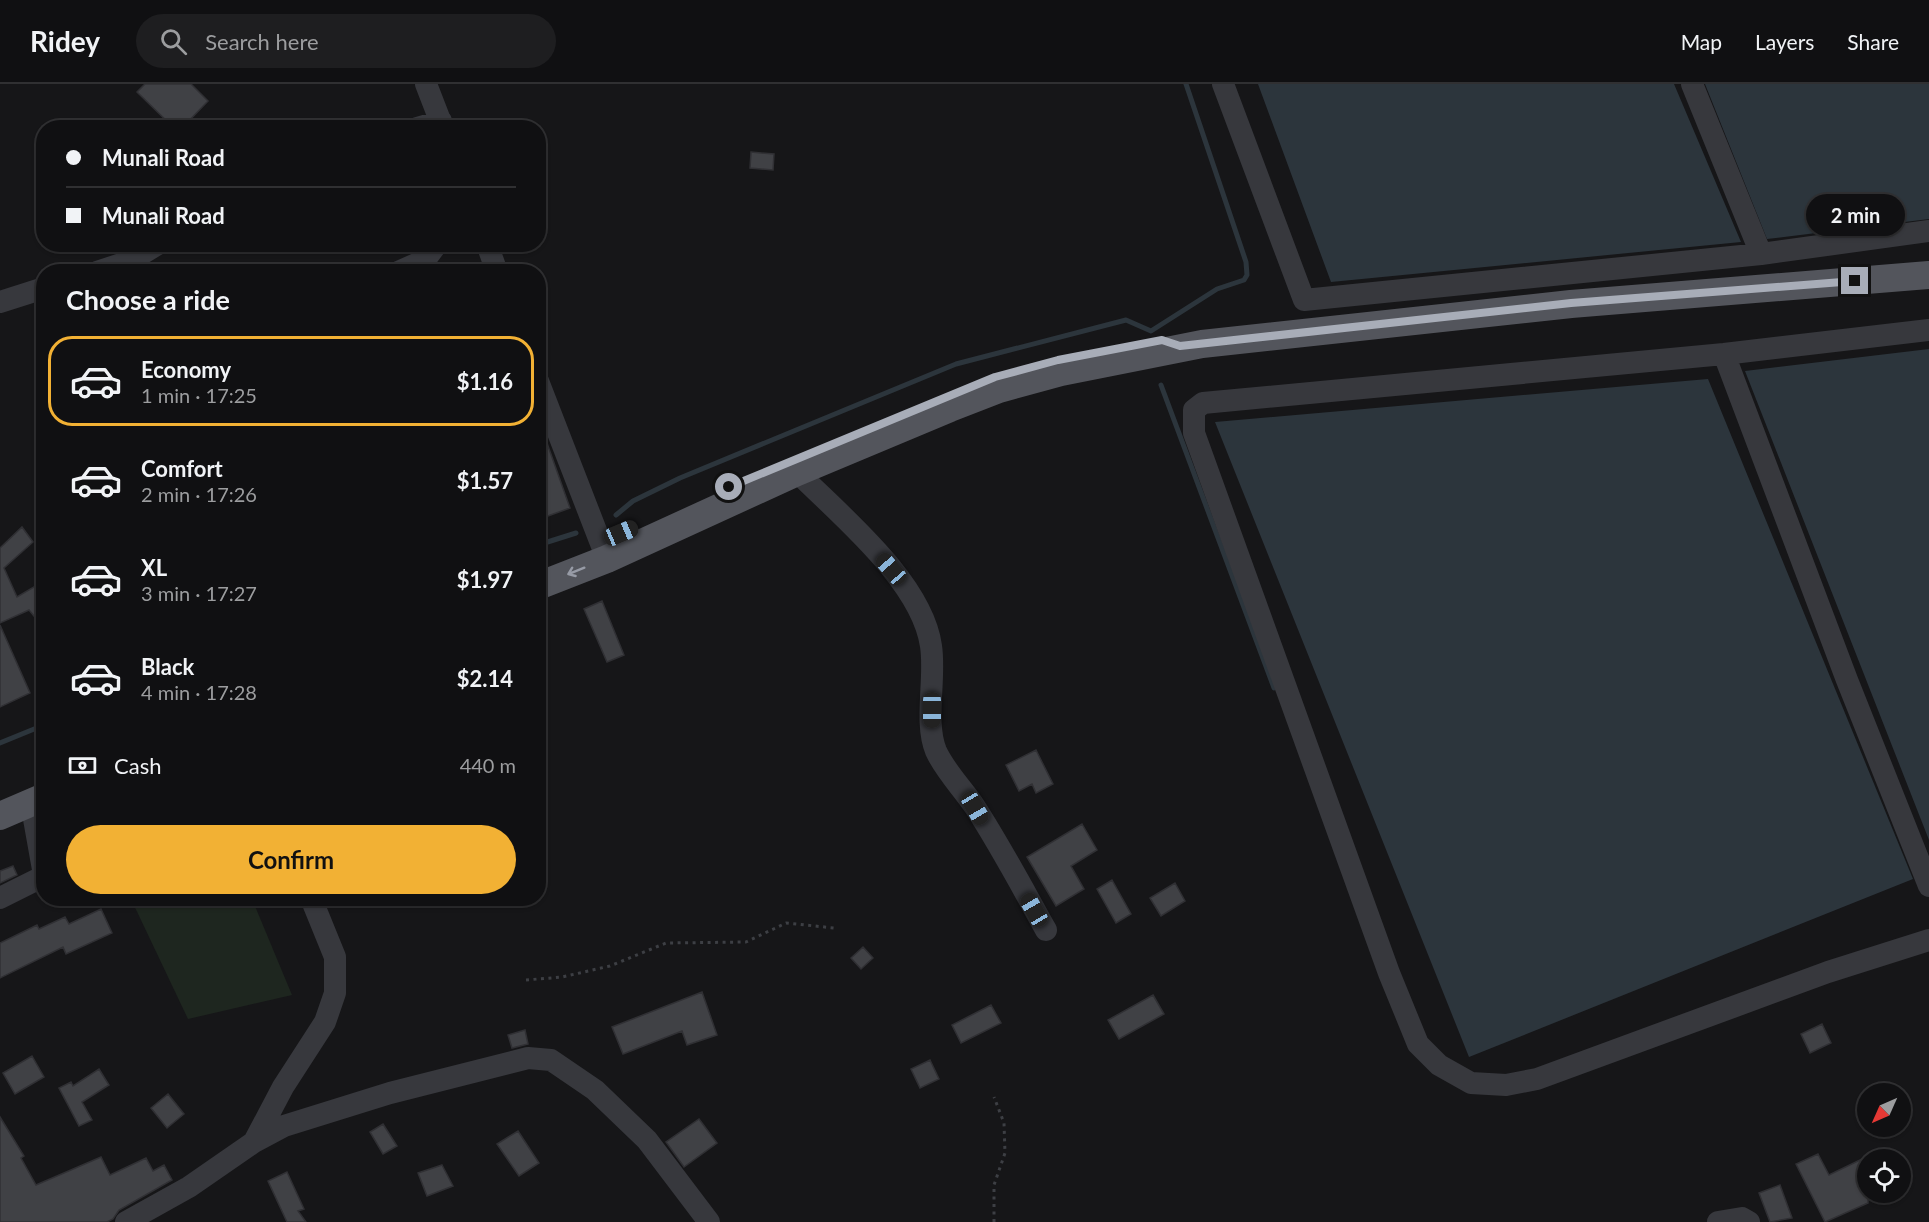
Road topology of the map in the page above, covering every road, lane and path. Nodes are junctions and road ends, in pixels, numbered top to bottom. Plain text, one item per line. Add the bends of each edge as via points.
1 (426, 84) edge
2 (1222, 84) edge
3 (1692, 84) edge
4 (440, 120) edge
5 (1929, 231) edge
6 (145, 252) edge
7 (1761, 254) junction
8 (121, 264) edge
9 (1929, 275) edge
10 (36, 291) edge
11 (0, 302) edge
12 (1929, 330) edge
13 (1180, 346) junction
14 (1724, 354) junction
15 (546, 402) edge
16 (797, 472) junction
17 (603, 550) junction
18 (546, 564) edge
19 (546, 582) edge
20 (36, 780) edge
21 (0, 796) edge
22 (36, 799) edge
23 (0, 816) edge
24 (36, 879) edge
25 (1929, 886) edge
26 (0, 898) edge
27 (314, 906) edge
28 (834, 928) dead end
29 (1046, 930) dead end
30 (1929, 940) edge
31 (526, 981) dead end
32 (994, 1097) dead end
33 (254, 1142) junction
34 (126, 1222) edge
35 (709, 1222) edge
36 (994, 1222) edge
37 (1718, 1222) edge
38 (1749, 1222) edge

1 - 4 street
2 - 7 street via 1304,300
3 - 7 street
5 - 7 street
6 - 8 street
9 - 13 main road via 1571,303
10 - 11 street
12 - 14 street
13 - 16 main road via 999,389
13 - 17 main road via 1162,340 995,377
14 - 25 street
14 - 30 street via 1203,403 1194,410 1194,433 1393,983 1418,1044 1438,1065 1471,1083 1506,1085 1537,1079 1828,972
15 - 17 street
16 - 17 main road
16 - 29 street via 867,542 914,597 929,630 933,654 932,728 936,750 975,808
17 - 18 main road
17 -> 19 main road
20 - 21 main road
22 - 23 main road
24 - 26 street
27 - 33 street via 335,957 334,993 325,1022 283,1087
28 - 31 path via 786,923 746,942 666,943 609,966
32 - 36 path via 1004,1123 1005,1153 994,1185
33 - 34 street via 189,1187
33 - 35 street via 284,1126 390,1093 542,1057 595,1090 647,1140
37 - 38 street via 1742,1218

